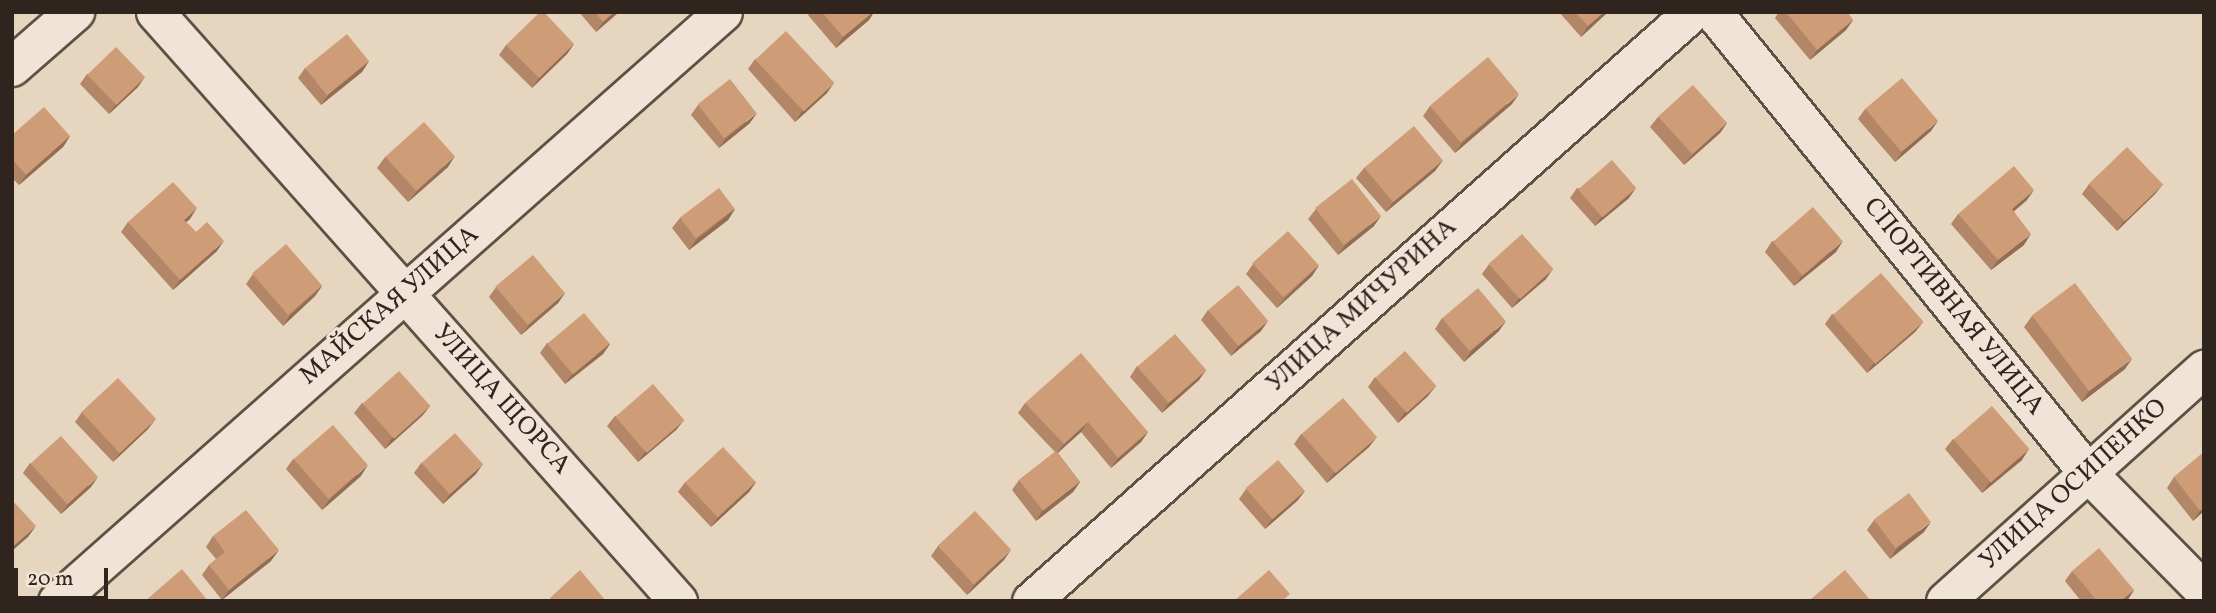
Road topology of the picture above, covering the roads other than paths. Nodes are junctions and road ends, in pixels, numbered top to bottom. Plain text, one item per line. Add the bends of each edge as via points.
1 (75, 12) edge
2 (155, 12) edge
3 (723, 12) edge
4 (1692, 12) edge
5 (1713, 12) edge
6 (12, 67) edge
7 (405, 293) junction
8 (2204, 369) edge
9 (2087, 472) junction
10 (2204, 591) edge
11 (57, 601) edge
12 (678, 601) edge
13 (1031, 601) edge
14 (1945, 601) edge

1 - 6 main road
2 - 7 street, УЛИЦА ЩОРСА
3 - 7 street, МАЙСКАЯ УЛИЦА
4 - 13 street, УЛИЦА МИЧУРИНА
5 - 9 street, СПОРТИВНАЯ УЛИЦА
7 - 11 street, МАЙСКАЯ УЛИЦА
7 - 12 street, УЛИЦА ЩОРСА
8 - 9 street, УЛИЦА ОСИПЕНКО
9 - 10 street, СПОРТИВНАЯ УЛИЦА
9 - 14 street, УЛИЦА ОСИПЕНКО

